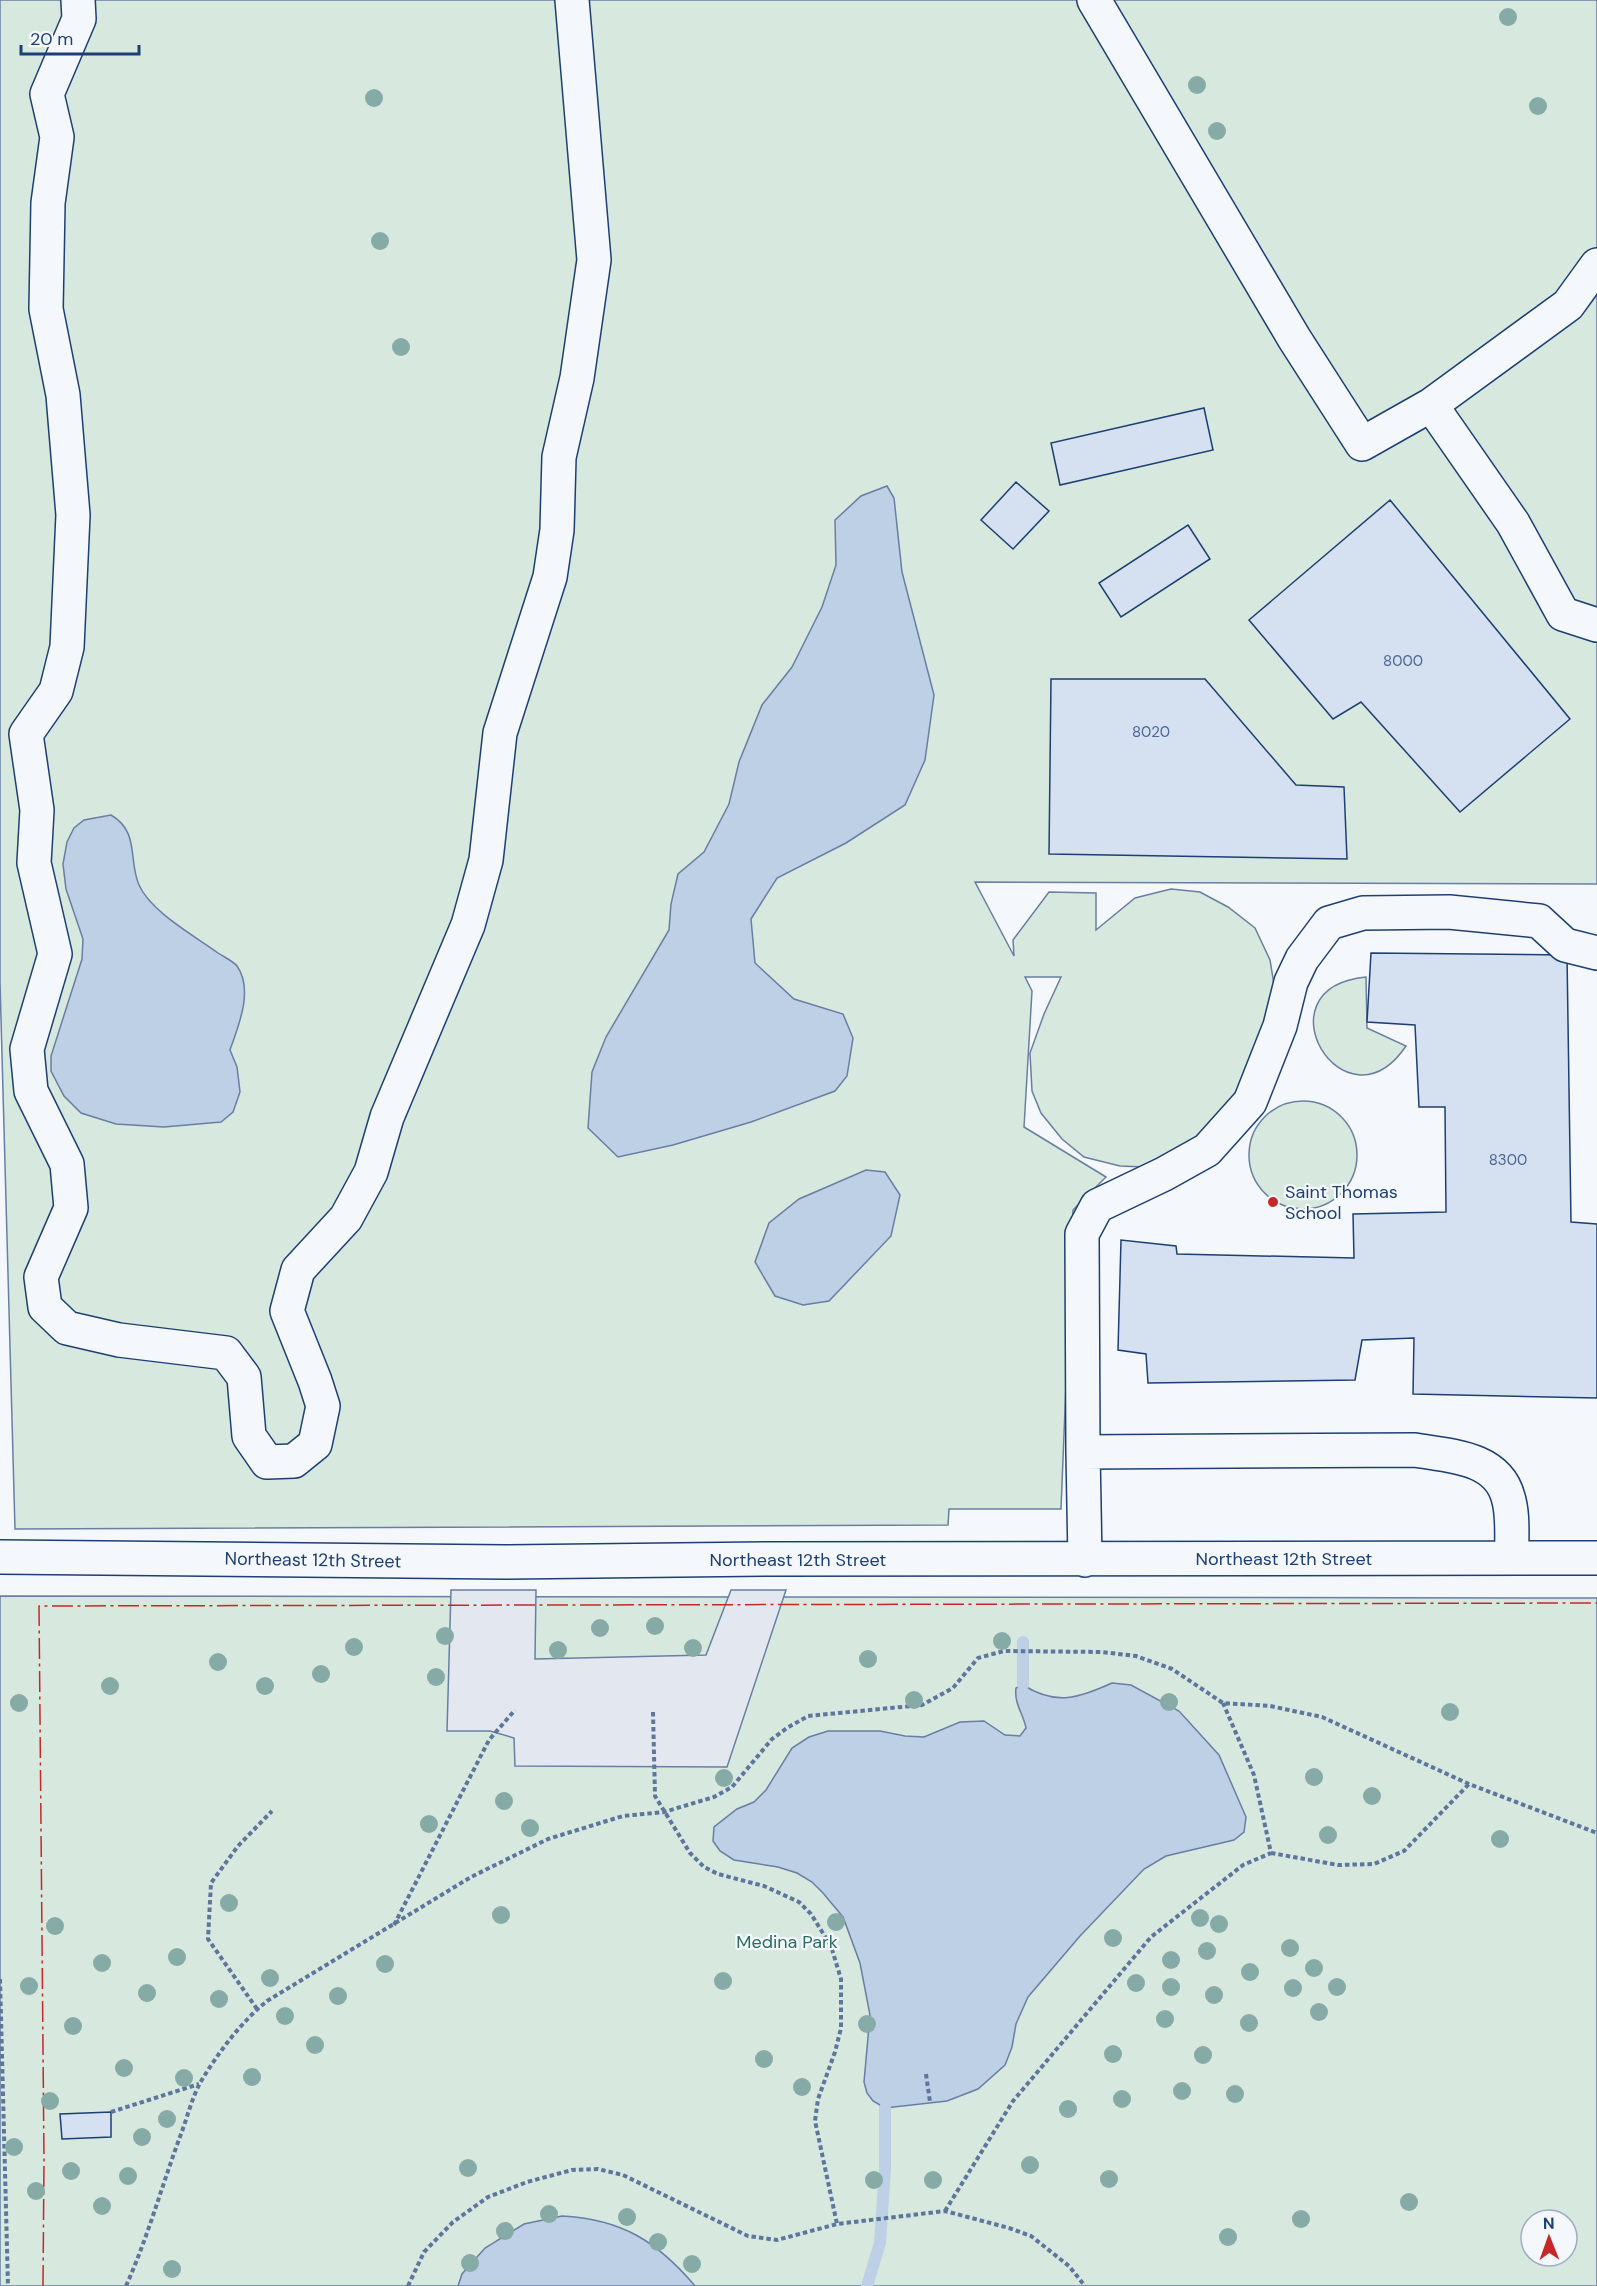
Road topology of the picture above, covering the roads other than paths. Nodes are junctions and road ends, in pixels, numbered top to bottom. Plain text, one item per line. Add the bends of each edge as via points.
1 (78, 0) edge
2 (572, 0) edge
3 (1094, 0) edge
4 (1597, 265) edge
5 (1431, 405) junction
6 (1597, 625) edge
7 (1597, 952) edge
8 (1083, 1452) junction
9 (0, 1557) edge
10 (1512, 1558) junction
11 (1597, 1558) edge
12 (1085, 1560) junction

1 - 2 street via 79,19 47,94 57,137 48,203 46,309 63,395 73,515 67,647 56,691 26,734 37,810 34,863 55,954 27,1049 31,1091 67,1164 71,1208 41,1277 45,1307 68,1328 119,1340 225,1353 244,1377 249,1436 267,1462 294,1461 315,1444 323,1406 287,1311 297,1270 346,1218 371,1172 387,1117 468,925 486,860 501,733 550,577 557,530 559,457 577,378 594,260
3 - 5 street via 1294,338 1362,444
4 - 5 street via 1568,305
5 - 6 street via 1513,523 1563,614
7 - 8 street via 1565,945 1539,921 1428,912 1363,913 1329,923 1302,958 1291,982 1280,1026 1250,1102 1207,1150 1097,1206 1082,1234
8 - 10 street via 1415,1450 1467,1458 1494,1471 1508,1497
8 - 12 street
9 - 12 street, Northeast 12th Street via 505,1562
10 - 11 street, Northeast 12th Street
10 - 12 street, Northeast 12th Street

